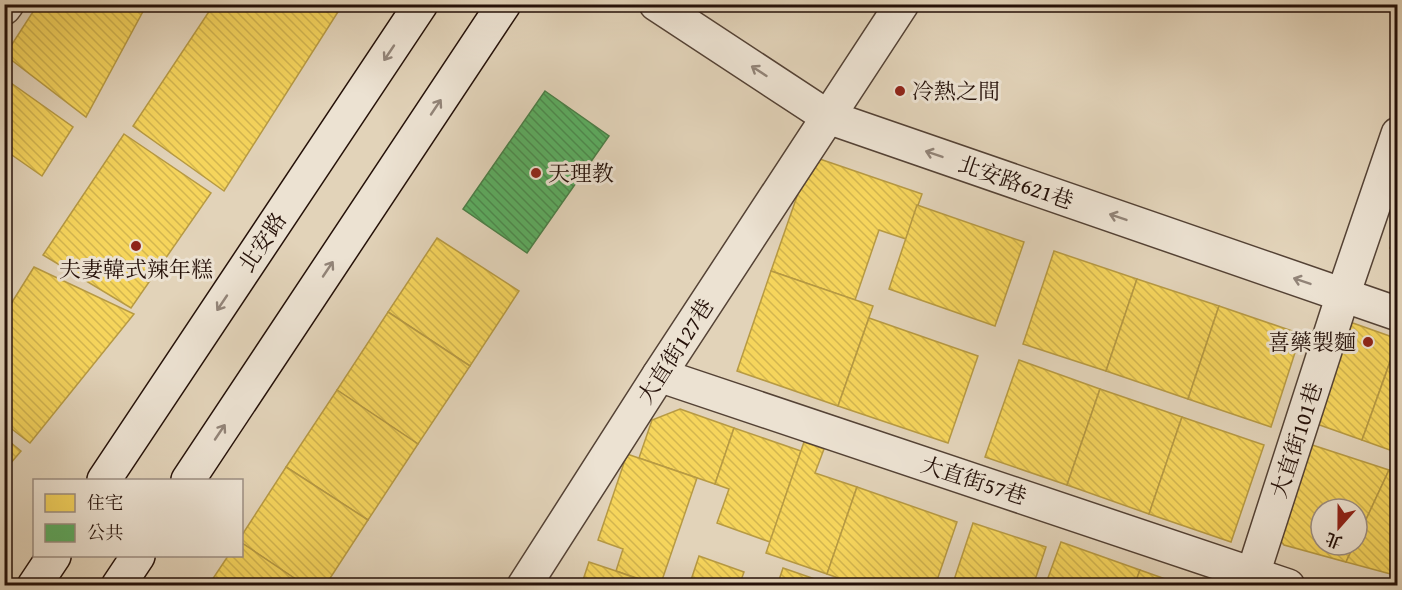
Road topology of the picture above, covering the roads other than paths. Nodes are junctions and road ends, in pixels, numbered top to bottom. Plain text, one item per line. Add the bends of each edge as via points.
1 (421, 4) edge
2 (504, 4) edge
3 (656, 4) edge
4 (902, 4) edge
5 (828, 117) junction
6 (1398, 134) edge
7 (1342, 295) junction
8 (1398, 314) edge
9 (659, 375) junction
10 (105, 479) edge
11 (189, 479) edge
12 (53, 557) edge
13 (137, 557) edge
14 (1251, 579) edge
15 (34, 585) edge
16 (118, 585) edge
17 (524, 585) edge
18 (1288, 585) edge

1 -> 10 street, 北安路
11 -> 2 street
5 -> 3 street, 北安路621巷
4 - 5 street, 大直街127巷
7 -> 5 street, 北安路621巷
5 - 9 street, 大直街127巷
6 - 7 street, 大直街101巷
7 - 8 street, 北安路621巷
7 - 14 street, 大直街101巷
9 - 14 street, 大直街57巷
9 - 17 street, 大直街127巷
12 - 15 street
13 - 16 street
14 - 18 street, 大直街57巷

